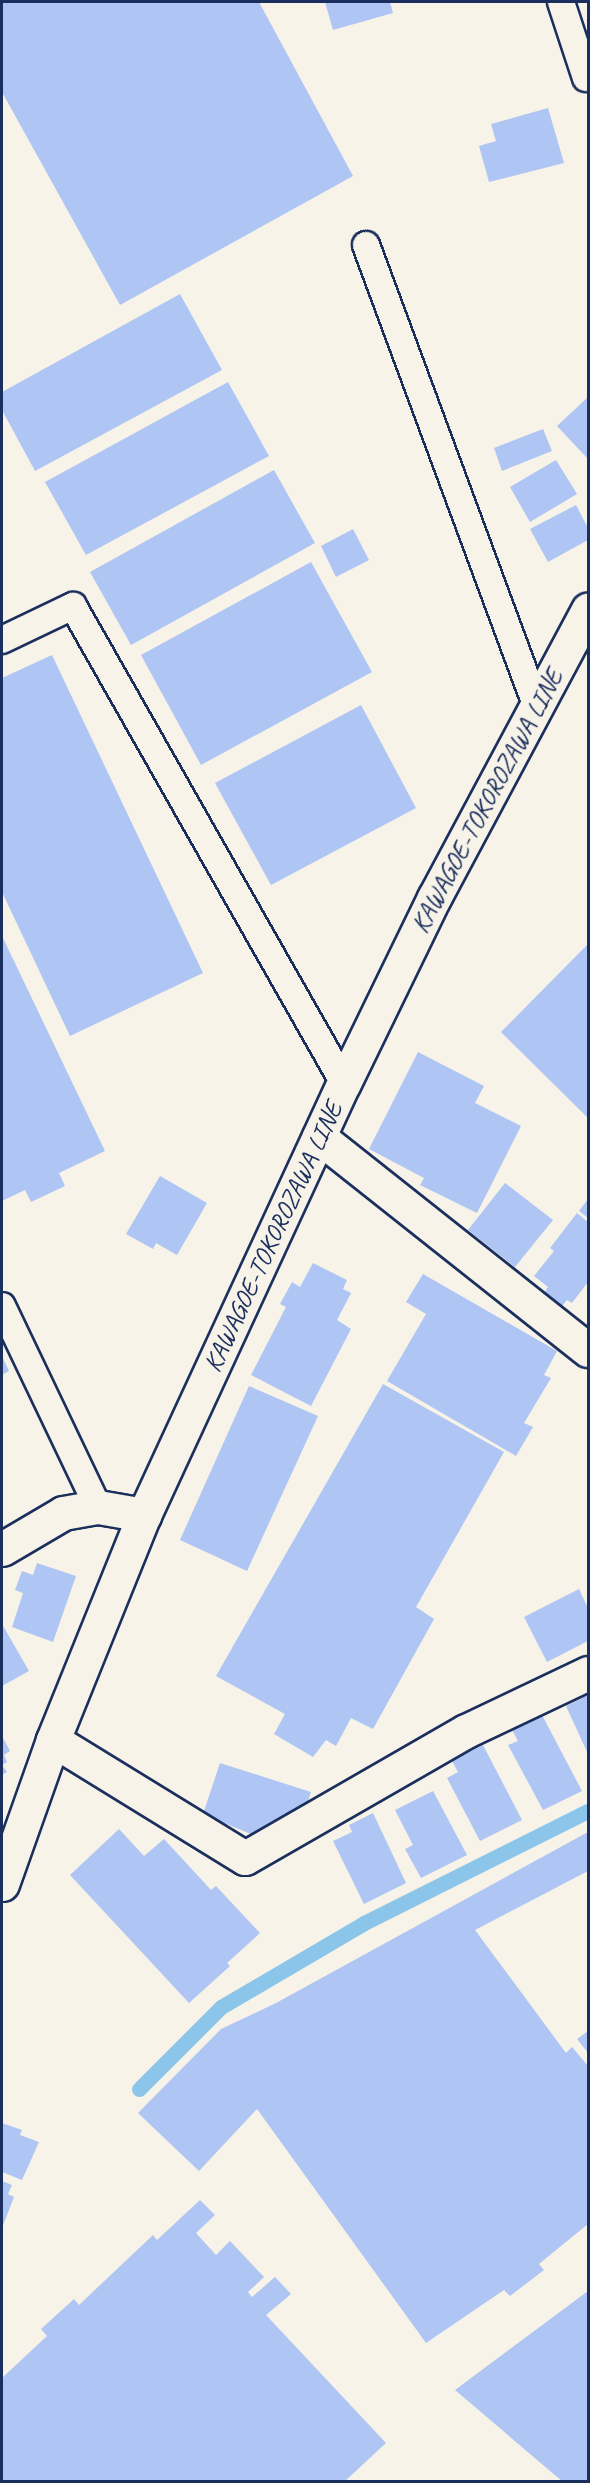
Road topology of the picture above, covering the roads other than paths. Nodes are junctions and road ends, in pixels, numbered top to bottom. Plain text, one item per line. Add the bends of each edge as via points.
1 (561, 2) edge
2 (586, 78) dead end
3 (366, 245) dead end
4 (588, 609) edge
5 (2, 640) edge
6 (536, 705) junction
7 (344, 1083) junction
8 (319, 1137) junction
9 (2, 1306) edge
10 (588, 1350) edge
11 (98, 1507) junction
12 (144, 1515) junction
13 (2, 1549) edge
14 (588, 1673) edge
15 (53, 1740) junction
16 (2, 1884) edge

1 - 2 lane
3 - 6 lane
4 - 6 main road, KAWAGOE-TOKOROZAWA LINE
5 - 7 lane via 73,606
6 - 7 main road, KAWAGOE-TOKOROZAWA LINE via 434,898
7 - 8 main road, KAWAGOE-TOKOROZAWA LINE
8 - 10 main road
8 - 12 main road, KAWAGOE-TOKOROZAWA LINE
9 - 11 lane
11 - 12 main road
11 - 13 main road via 63,1514
12 - 15 main road, KAWAGOE-TOKOROZAWA LINE
14 - 15 main road via 466,1731 245,1858
15 - 16 main road, KAWAGOE-TOKOROZAWA LINE

